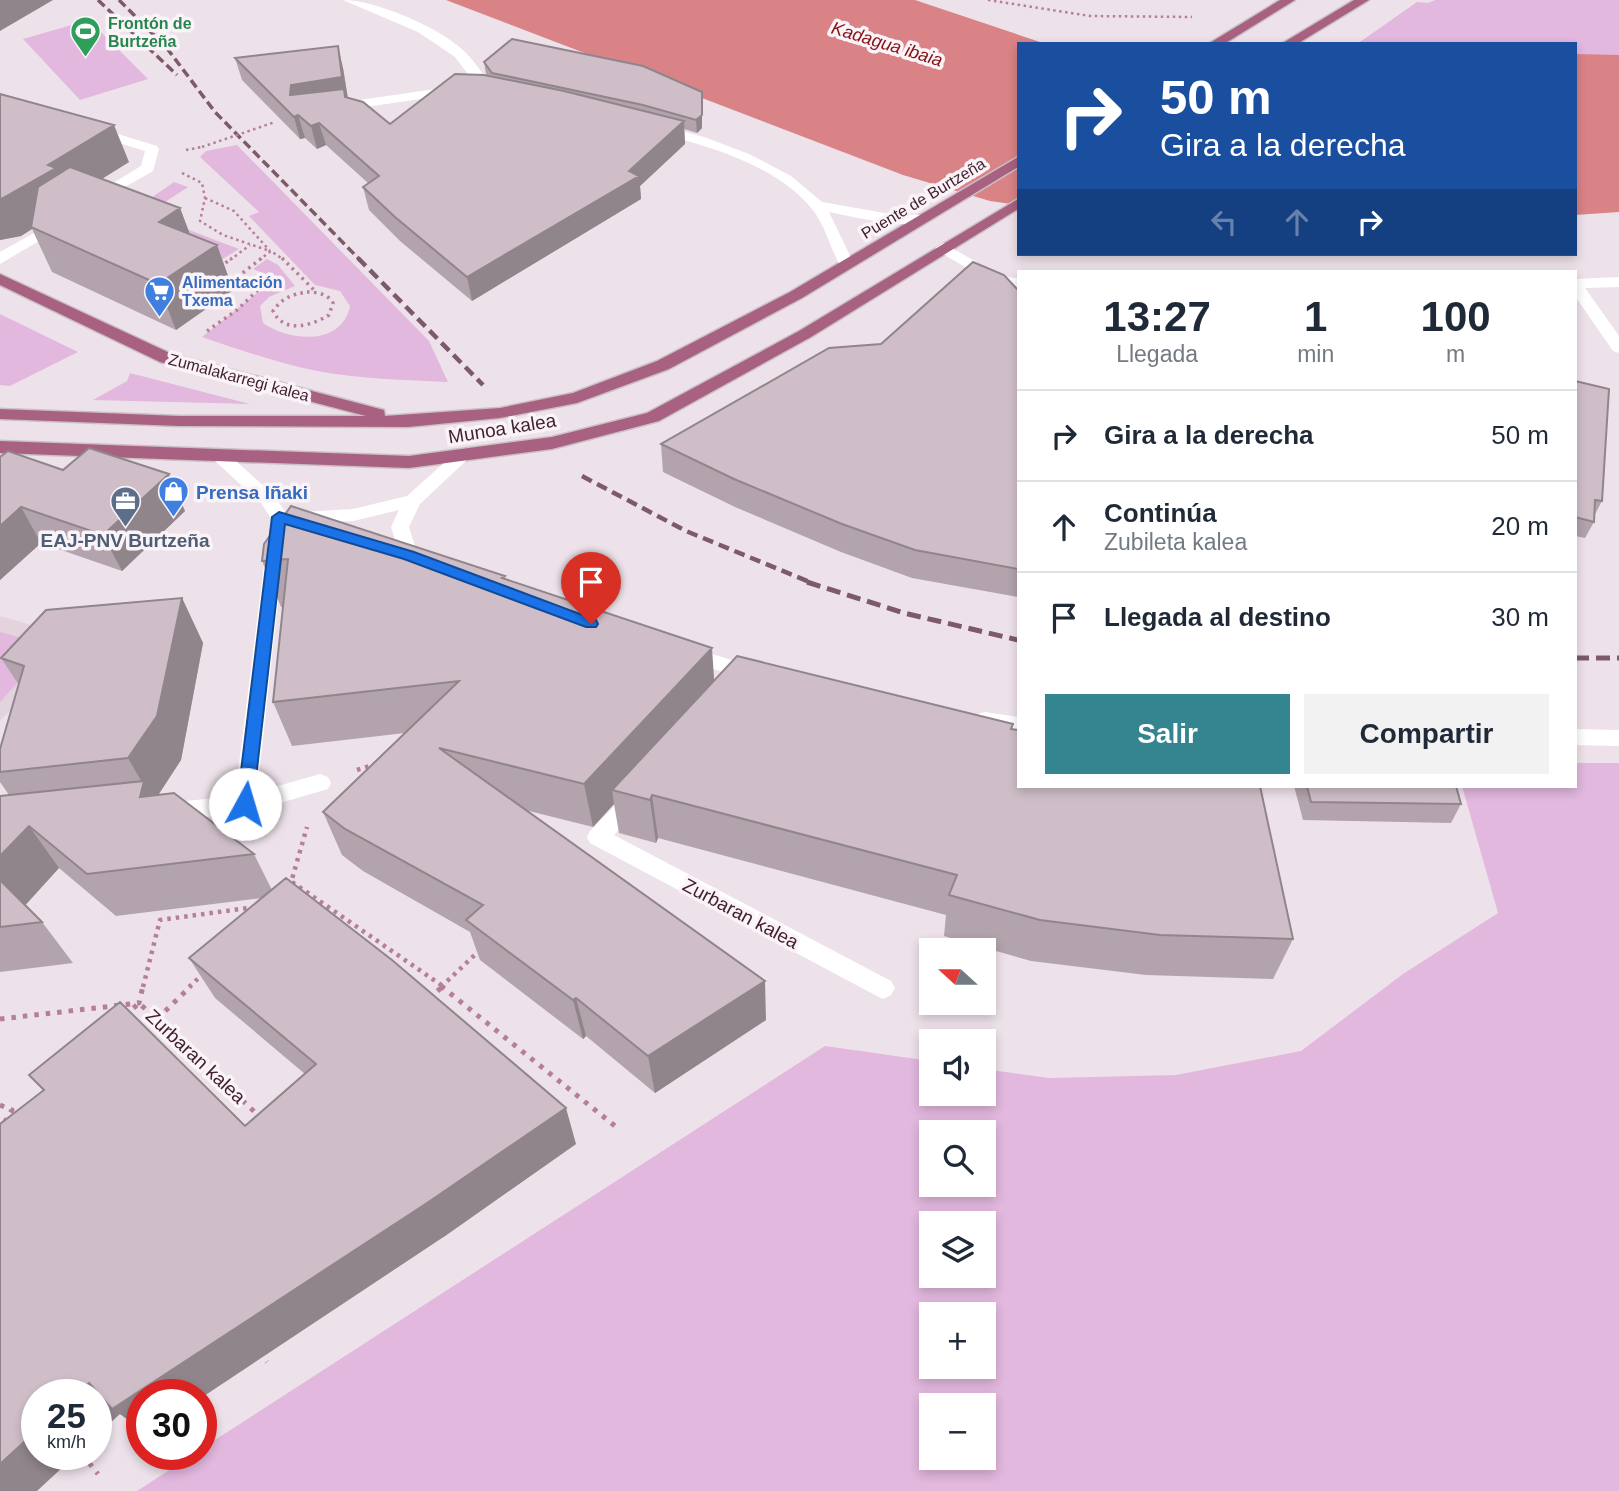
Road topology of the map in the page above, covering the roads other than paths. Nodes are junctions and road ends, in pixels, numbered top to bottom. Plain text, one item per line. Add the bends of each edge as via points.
1 (349, 0) edge
2 (1289, 0) edge
3 (1363, 0) edge
4 (1217, 42) edge
5 (1290, 42) edge
6 (303, 113) edge
7 (640, 125) edge
8 (90, 129) edge
9 (1017, 162) edge
10 (1017, 205) edge
11 (817, 206) junction
12 (922, 219) junction
13 (943, 248) junction
14 (0, 259) edge
15 (846, 264) junction
16 (0, 279) edge
17 (999, 281) junction
18 (1619, 282) edge
19 (1017, 283) edge
20 (1577, 284) edge
21 (1577, 287) edge
22 (1017, 292) edge
23 (1619, 348) edge
24 (0, 414) edge
25 (408, 422) junction
26 (0, 447) edge
27 (221, 457) junction
28 (461, 457) junction
29 (413, 502) junction
30 (279, 517) junction
31 (331, 533) edge
32 (383, 548) edge
33 (409, 556) junction
34 (434, 565) edge
35 (662, 646) edge
36 (750, 673) junction
37 (776, 679) edge
38 (732, 692) edge
39 (964, 717) edge
40 (1017, 725) edge
41 (1577, 737) edge
42 (1619, 738) edge
43 (656, 778) edge
44 (320, 783) road end
45 (245, 804) junction
46 (150, 814) edge
47 (883, 988) dead end

1 - 6 street via 422,29 460,54 493,92 459,90
2 - 4 main road
3 - 5 main road
7 - 11 street via 718,147 785,178
8 - 14 street via 152,149 148,168
9 - 12 main road, Puente de Burtzeña
10 - 13 main road, Munoa kalea
11 - 12 street
11 - 15 street
12 - 15 main road, Puente de Burtzeña
13 - 17 street
13 - 28 main road, Munoa kalea via 805,334 653,417 552,443
15 - 25 main road, Munoa kalea via 663,365 577,398 500,413
16 - 25 main road, Zumalakarregi kalea via 166,358
17 - 19 street
17 - 22 street
18 - 20 street
21 - 23 street
24 - 25 main road, Munoa kalea
26 - 27 main road, Munoa kalea
27 - 28 main road, Munoa kalea via 410,462
27 - 30 street via 268,499
28 - 29 street
29 - 30 street via 353,515
29 - 33 street via 400,527
30 - 31 street
30 - 45 street
32 - 33 street
33 - 34 street
35 - 36 street
36 - 37 street
36 - 38 street
39 - 40 street
41 - 42 street
43 - 47 street, Zurbaran kalea via 598,837
44 - 45 street
45 - 46 street

